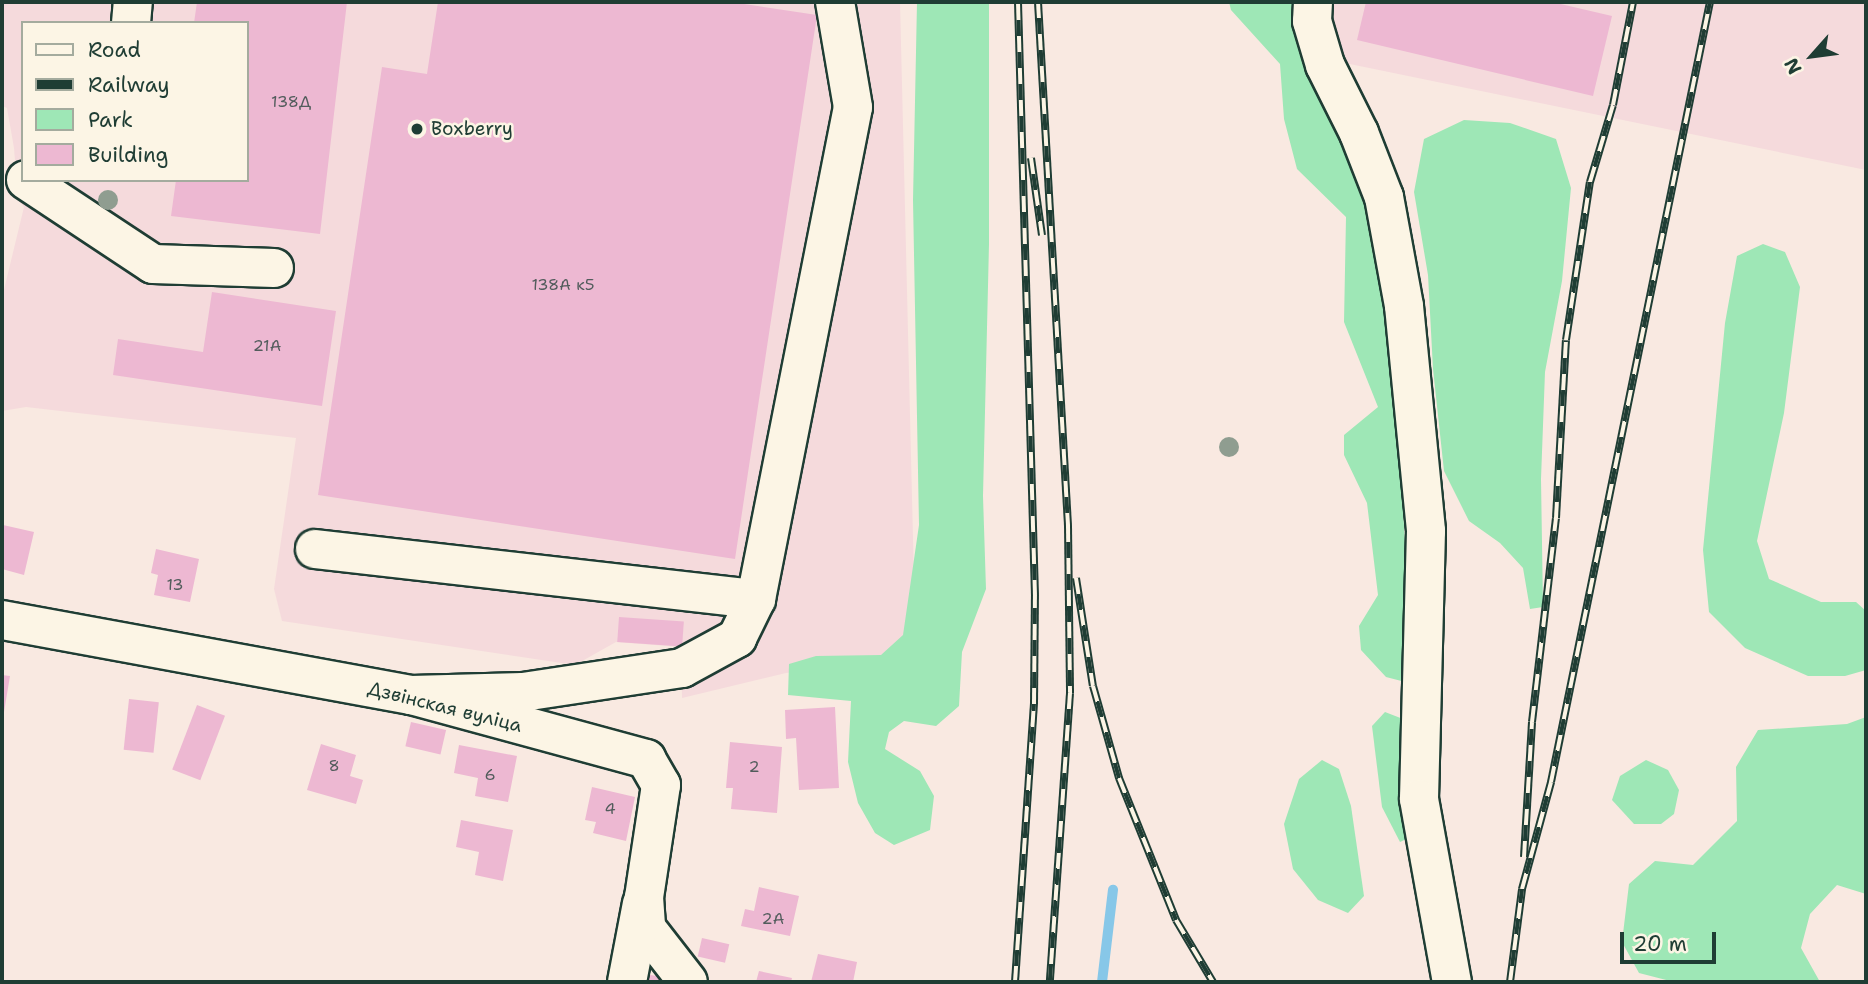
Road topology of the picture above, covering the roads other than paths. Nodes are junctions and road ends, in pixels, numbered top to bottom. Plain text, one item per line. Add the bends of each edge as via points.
1 (133, 2) edge
2 (835, 2) edge
3 (1313, 2) edge
4 (131, 21) edge
5 (2, 170) edge
6 (21, 177) edge
7 (30, 182) edge
8 (274, 268) dead end
9 (315, 549) dead end
10 (756, 599) junction
11 (2, 620) edge
12 (411, 695) junction
13 (643, 897) junction
14 (627, 982) edge
15 (688, 982) edge
16 (1452, 982) edge

1 - 4 street
2 - 10 street via 853,107
3 - 16 street via 1312,21 1325,65 1384,197 1404,306 1426,531 1419,799
5 - 6 street
7 - 8 street via 153,264
9 - 10 street
10 - 12 street via 737,638 682,668 523,692
11 - 12 street, Дзвінская вуліца
12 - 13 street, Дзвінская вуліца via 646,759 661,785
13 - 14 street
13 - 15 street, Дзвінская вуліца via 646,929

